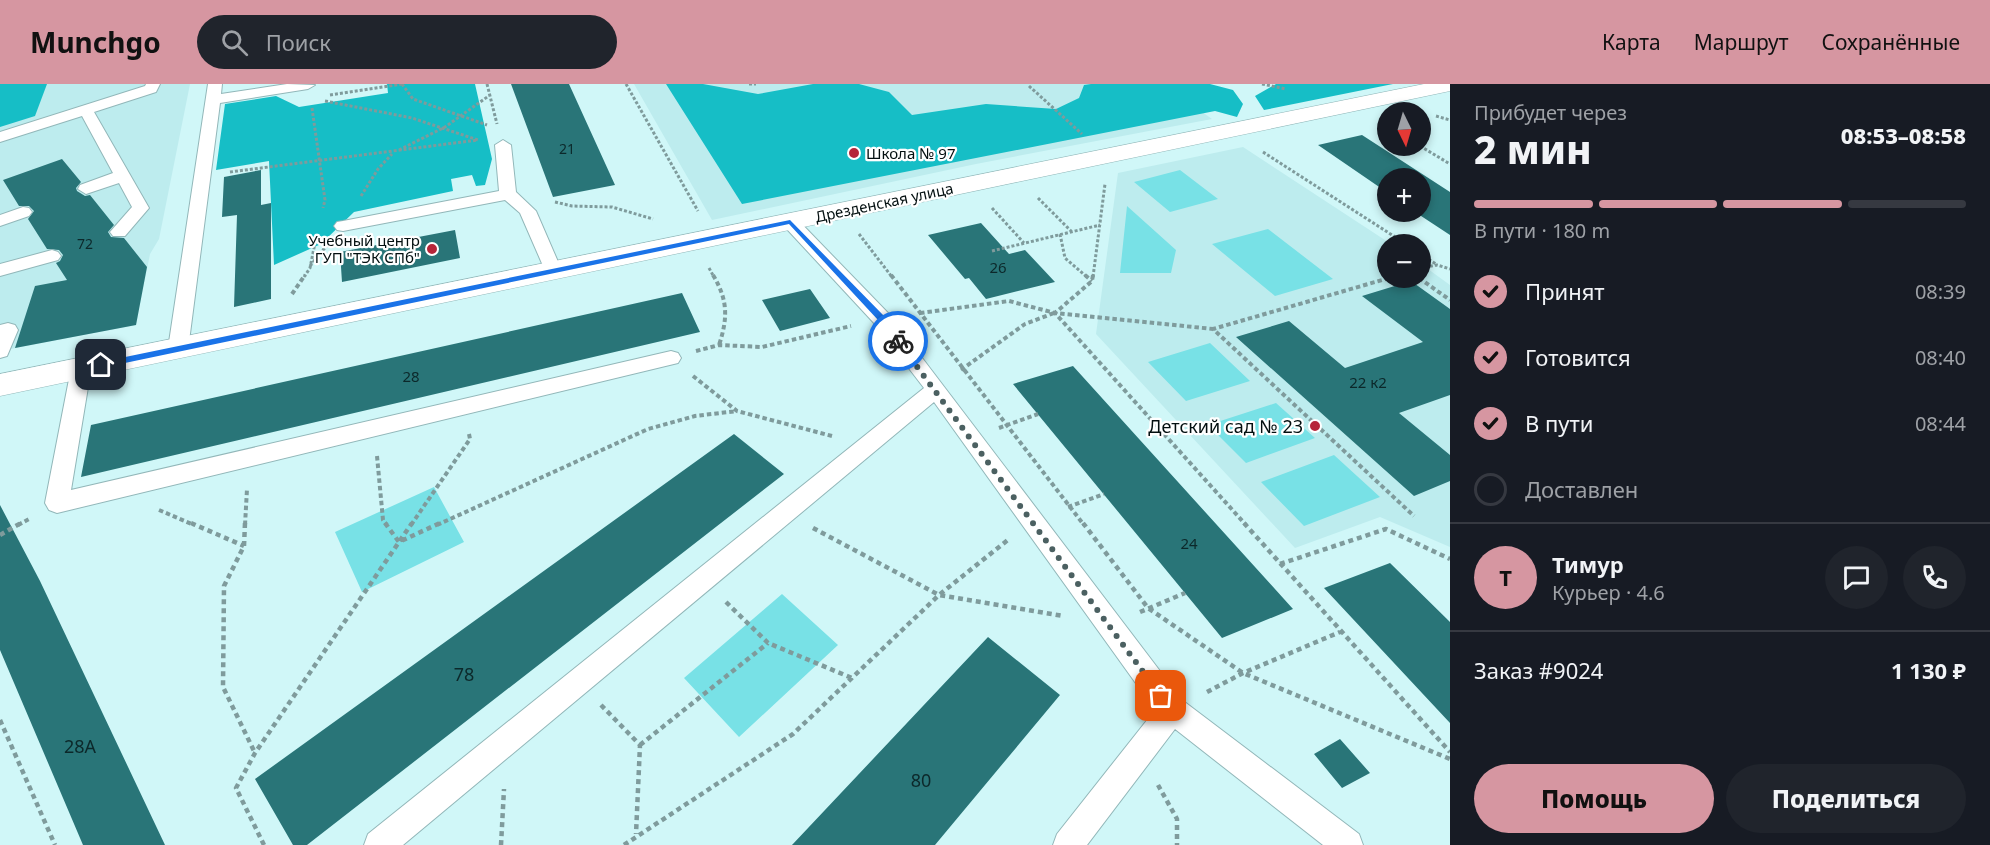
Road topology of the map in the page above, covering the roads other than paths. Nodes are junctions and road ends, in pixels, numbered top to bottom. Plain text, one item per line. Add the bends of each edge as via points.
1 (153, 84) edge
2 (1450, 85) edge
3 (214, 92) edge
4 (309, 92) edge
5 (86, 110) junction
6 (0, 137) edge
7 (501, 137) road end
8 (124, 175) junction
9 (86, 189) dead end
10 (508, 192) junction
11 (23, 212) dead end
12 (0, 221) edge
13 (790, 222) junction
14 (343, 226) road end
15 (119, 232) dead end
16 (52, 256) dead end
17 (0, 270) edge
18 (553, 271) junction
19 (0, 332) edge
20 (178, 349) junction
21 (0, 351) edge
22 (671, 358) road end
23 (81, 369) junction
24 (0, 385) edge
25 (936, 389) junction
26 (1172, 710) junction
27 (379, 845) edge
28 (1068, 845) edge
29 (1348, 845) edge

1 - 5 lane via 151,89
2 - 13 street, Дрезденская улица
3 - 4 lane
3 - 20 lane
5 - 6 lane
5 - 8 lane
7 - 10 lane
8 - 9 lane
8 - 15 lane via 141,208
10 - 14 lane
10 - 18 lane via 528,211
11 - 12 lane
13 - 18 street, Дрезденская улица
13 - 25 lane via 881,318
16 - 17 lane
18 - 20 street, Дрезденская улица
19 - 21 lane via 8,330
20 - 23 street, Дрезденская улица
22 - 23 lane via 57,503
23 - 24 street, Дрезденская улица
25 - 26 lane
25 - 27 lane
26 - 28 lane
26 - 29 lane

